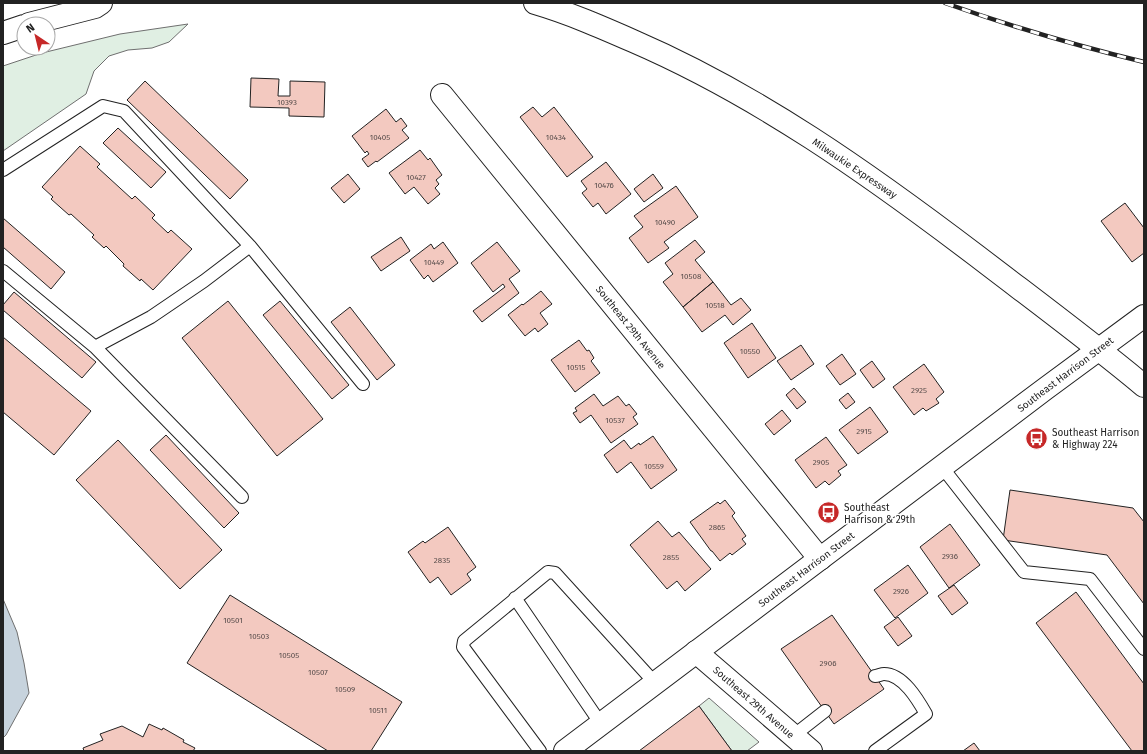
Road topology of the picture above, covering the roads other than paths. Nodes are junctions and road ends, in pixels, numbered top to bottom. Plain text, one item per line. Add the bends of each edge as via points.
1 (101, 3) edge
2 (535, 3) edge
3 (56, 17) edge
4 (16, 29) edge
5 (3, 33) edge
6 (442, 95) dead end
7 (3, 170) edge
8 (250, 246) junction
9 (3, 271) edge
10 (1144, 316) edge
11 (96, 347) junction
12 (1098, 349) junction
13 (363, 384) dead end
14 (1144, 386) edge
15 (942, 467) junction
16 (242, 497) dead end
17 (820, 559) junction
18 (515, 598) junction
19 (1144, 649) edge
20 (696, 652) junction
21 (875, 676) dead end
22 (655, 683) junction
23 (825, 712) dead end
24 (601, 724) junction
25 (793, 736) junction
26 (540, 751) edge
27 (565, 751) edge
28 (811, 751) edge
29 (875, 751) edge

1 - 3 main road via 95,7
2 - 12 main road, Milwaukie Expressway via 603,27 661,53 787,122 920,213
4 - 5 main road
6 - 17 main road, Southeast 29th Avenue
7 - 8 lane via 103,106 124,111
8 - 11 lane via 151,317
8 - 13 lane
9 - 11 lane
10 - 12 main road, Southeast Harrison Street
11 - 16 lane
12 - 14 main road, Milwaukie Expressway
12 - 15 main road, Southeast Harrison Street
15 - 17 main road, Southeast Harrison Street
15 - 19 lane via 1024,572 1090,579
17 - 20 main road, Southeast Harrison Street
18 - 22 lane via 548,572 554,573
18 - 24 lane
18 - 26 lane via 464,641 462,647
20 - 22 main road, Southeast Harrison Street
20 - 25 main road, Southeast 29th Avenue
21 - 29 lane via 892,676 909,688 926,714
22 - 24 main road, Southeast Harrison Street
23 - 25 lane
24 - 27 main road, Southeast Harrison Street
25 - 28 main road, Southeast 29th Avenue

